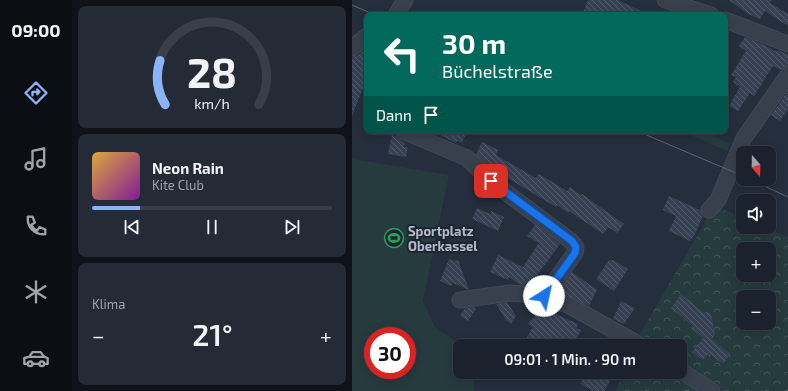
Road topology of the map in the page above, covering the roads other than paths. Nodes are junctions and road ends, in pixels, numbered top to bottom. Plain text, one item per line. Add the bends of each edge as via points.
1 (405, 0) edge
2 (665, 0) edge
3 (398, 12) edge
4 (702, 12) edge
5 (728, 21) edge
6 (364, 38) edge
7 (788, 44) edge
8 (352, 48) edge
9 (788, 75) edge
10 (410, 134) edge
11 (709, 210) dead end
12 (544, 296) junction
13 (460, 300) dead end
14 (629, 339) edge
15 (687, 375) edge
16 (712, 391) edge

1 - 3 street
2 - 4 street
5 - 7 street
6 - 8 street
9 - 11 street via 744,138 718,200
10 - 12 street via 468,158 491,181 572,241 576,247 575,253
12 - 13 street via 510,293
12 - 14 street via 570,306
15 - 16 street

